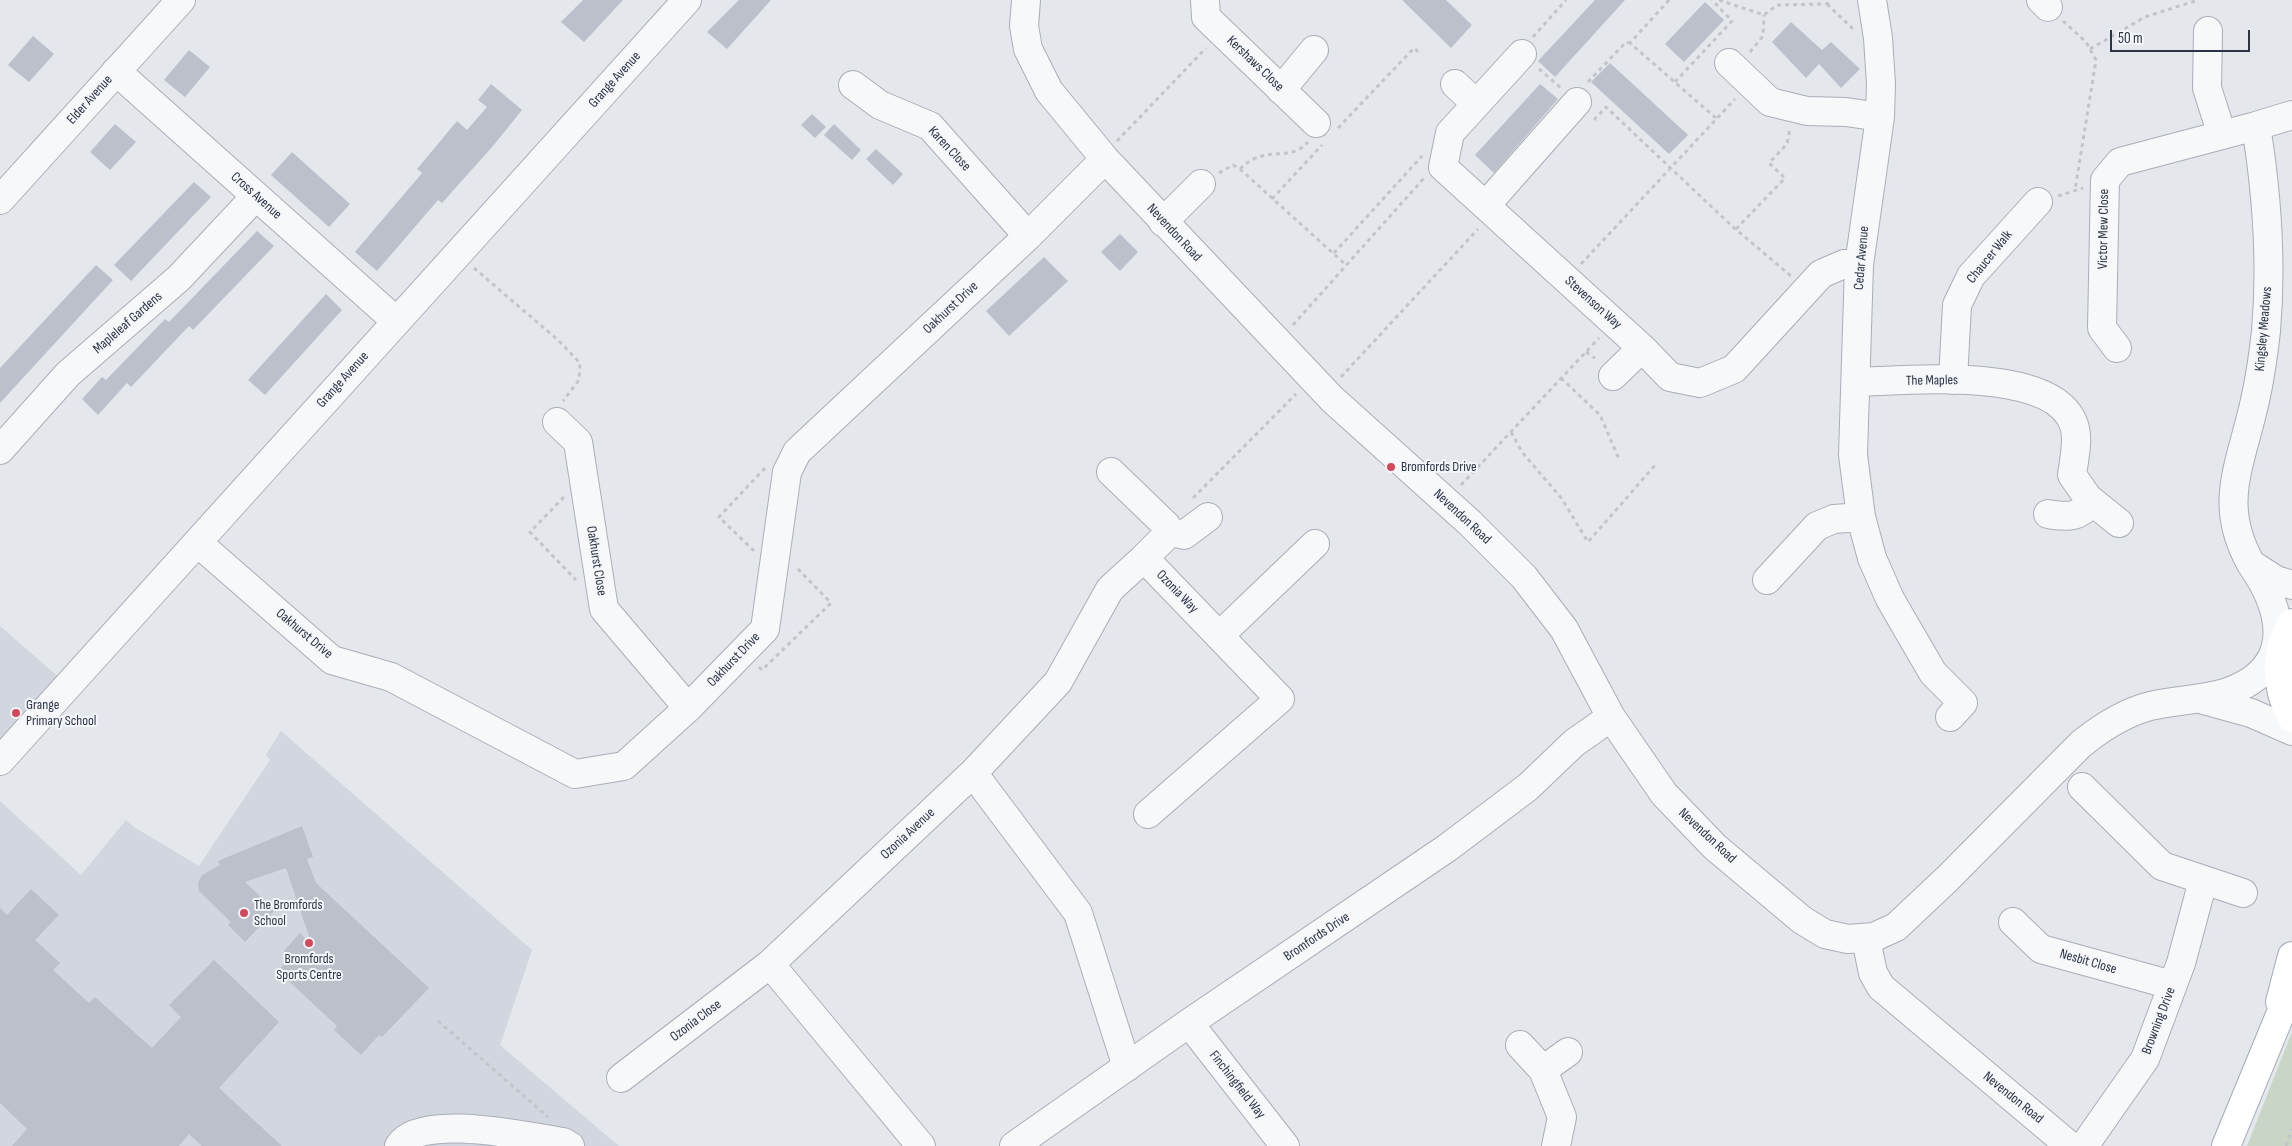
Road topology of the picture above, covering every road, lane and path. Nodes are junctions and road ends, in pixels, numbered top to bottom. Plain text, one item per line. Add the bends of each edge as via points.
1 (181, 0) edge
2 (687, 0) edge
3 (1026, 0) edge
4 (1205, 0) edge
5 (1566, 0) edge
6 (1669, 0) edge
7 (1712, 0) edge
8 (1719, 0) edge
9 (1831, 0) edge
10 (1872, 0) edge
11 (2198, 0) edge
12 (1827, 4) junction
13 (2044, 4) edge
14 (1764, 15) junction
15 (2208, 31) dead end
16 (1221, 32) junction
17 (1878, 38) junction
18 (1630, 43) junction
19 (2090, 49) junction
20 (1314, 50) dead end
21 (1421, 54) dead end
22 (1522, 54) junction
23 (116, 71) junction
24 (1738, 71) junction
25 (1675, 82) junction
26 (1455, 84) dead end
27 (853, 85) dead end
28 (1281, 90) junction
29 (1475, 103) junction
30 (1574, 103) junction
31 (1794, 108) junction
32 (2292, 115) edge
33 (1880, 117) junction
34 (1717, 119) junction
35 (2256, 126) junction
36 (1324, 133) junction
37 (2222, 135) junction
38 (1104, 158) junction
39 (1438, 167) junction
40 (1672, 167) junction
41 (1240, 169) junction
42 (2105, 180) junction
43 (1201, 184) joint
44 (2075, 190) junction
45 (256, 196) junction
46 (1272, 198) junction
47 (0, 200) edge
48 (2038, 202) joint
49 (1490, 209) junction
50 (1163, 222) junction
51 (1736, 229) junction
52 (1028, 236) junction
53 (458, 252) junction
54 (1334, 253) junction
55 (1346, 265) junction
56 (1859, 266) junction
57 (1566, 279) junction
58 (1806, 290) junction
59 (396, 321) junction
60 (1620, 328) junction
61 (1277, 342) junction
62 (1642, 348) junction
63 (2117, 348) dead end
64 (1586, 352) junction
65 (1604, 367) joint
66 (1561, 378) junction
67 (1953, 380) junction
68 (1856, 382) junction
69 (1319, 385) junction
70 (557, 422) joint
71 (1511, 432) junction
72 (0, 450) edge
73 (1619, 460) dead end
74 (769, 463) dead end
75 (1657, 463) dead end
76 (1111, 472) dead end
77 (583, 477) junction
78 (1456, 491) dead end
79 (2093, 502) junction
80 (2048, 514) dead end
81 (1208, 517) dead end
82 (1861, 517) junction
83 (2119, 523) dead end
84 (1167, 528) junction
85 (198, 543) junction
86 (1315, 544) dead end
87 (1144, 558) junction
88 (774, 560) junction
89 (2251, 564) junction
90 (1767, 580) dead end
91 (577, 581) dead end
92 (2292, 585) edge
93 (2287, 634) edge
94 (1219, 636) junction
95 (743, 651) junction
96 (2192, 700) junction
97 (688, 708) junction
98 (1611, 717) junction
99 (1950, 717) dead end
100 (2292, 718) edge
101 (2292, 731) edge
102 (0, 761) edge
103 (972, 773) junction
104 (2082, 787) dead end
105 (1148, 814) dead end
106 (2203, 881) junction
107 (2243, 893) dead end
108 (2013, 922) dead end
109 (1866, 939) junction
110 (2292, 956) edge
111 (770, 964) junction
112 (2172, 985) junction
113 (2292, 986) edge
114 (438, 1022) dead end
115 (1190, 1023) junction
116 (2274, 1026) junction
117 (1520, 1045) dead end
118 (1568, 1052) dead end
119 (1127, 1067) junction
120 (1543, 1070) junction
121 (621, 1078) dead end
122 (2292, 1129) edge
123 (566, 1144) edge
124 (399, 1146) edge
125 (921, 1146) edge
126 (1014, 1146) edge
127 (1285, 1146) edge
128 (1556, 1146) edge
129 (2070, 1146) edge
130 (2084, 1146) edge
131 (2226, 1146) edge
132 (2286, 1146) edge

1 - 23 street, Elder Avenue
2 - 53 street, Grange Avenue
3 - 38 street, Nevendon Road via 1024,26 1028,49 1049,91
4 - 16 street, Kershaws Close via 1206,17
5 - 22 path via 1526,44
6 - 18 path
7 - 25 path via 1732,21
8 - 14 path
9 - 12 path
10 - 17 street, Cedar Avenue
11 - 19 path via 2145,17
12 - 14 path via 1776,5
12 - 17 path via 1863,38
13 - 19 path
14 - 24 path via 1763,36
15 - 37 street via 2207,88
16 - 28 street, Kershaws Close
16 - 38 path
17 - 33 street, Cedar Avenue
18 - 25 path
18 - 30 path via 1626,42
19 - 44 path via 2096,60
20 - 28 street
21 - 36 path via 1414,48
22 - 29 street
22 - 30 path
23 - 45 street, Cross Avenue
23 - 47 street, Elder Avenue
24 - 31 street via 1770,102
24 - 34 path
25 - 34 path
26 - 29 street
27 - 52 street, Karen Close via 880,105 930,126
28 - 36 street, Kershaws Close
29 - 39 street via 1450,132
30 - 40 path via 1590,124 1606,107
30 - 49 street
31 - 33 street via 1807,112 1846,112
31 - 51 path via 1787,144 1769,162 1785,178
32 - 35 street
33 - 56 street, Cedar Avenue
34 - 40 path
35 - 37 street, Victor Mew Close
35 - 89 street, Kingsley Meadows via 2267,222 2267,313 2262,362 2234,488 2233,507 2238,538
36 - 41 path via 1295,152 1255,157
36 - 46 path
37 - 42 street, Victor Mew Close via 2120,162
38 - 50 street, Nevendon Road
38 - 52 street, Oakhurst Drive
39 - 49 street, Stevenson Way
39 - 54 path via 1421,155
39 - 55 path
40 - 51 path
40 - 57 path
41 - 43 path via 1233,165
41 - 46 path
42 - 44 path
42 - 63 street, Victor Mew Close via 2102,328
43 - 50 street
44 - 48 path
45 - 59 street, Cross Avenue
45 - 72 street, Mapleleaf Gardens via 179,278 68,374
46 - 54 path
48 - 67 street, Chaucer Walk via 1971,276 1958,305
49 - 57 street, Stevenson Way
49 - 69 path
50 - 61 street, Nevendon Road
51 - 58 path
52 - 88 street, Oakhurst Drive via 797,452 787,472
53 - 59 street, Grange Avenue
53 - 70 path via 580,363 579,380 551,416
54 - 55 path
55 - 61 path
56 - 58 street, Stevenson Way via 1844,264 1821,274
56 - 68 street, Cedar Avenue
57 - 60 street, Stevenson Way
58 - 62 street, Stevenson Way via 1734,369 1700,383 1670,377
59 - 85 street, Grange Avenue
60 - 62 street, Stevenson Way
60 - 64 path via 1614,335 1602,334
61 - 69 street, Nevendon Road
62 - 65 street
64 - 65 path
64 - 66 path
66 - 71 path
66 - 73 path via 1600,415
67 - 68 street, The Maples
67 - 79 street, The Maples via 2008,383 2043,393 2060,402 2074,425 2076,443 2072,475
68 - 82 street, Cedar Avenue via 1853,455
69 - 84 path
69 - 98 street, Nevendon Road via 1524,577 1564,629
70 - 77 street, Oakhurst Close via 578,442
71 - 75 path via 1522,452 1562,499 1588,542
71 - 78 path
74 - 88 path via 719,517
76 - 84 street
77 - 91 path via 530,532
77 - 97 street, Oakhurst Close via 604,609
79 - 80 street via 2082,513 2073,516
79 - 83 street, The Maples
81 - 84 street via 1184,535
82 - 90 street via 1834,519 1817,526
82 - 99 street, Cedar Avenue via 1890,598 1933,673 1964,703
84 - 87 street via 1166,536
85 - 97 street, Oakhurst Drive via 332,660 391,677 576,774 624,766
85 - 102 street, Grange Avenue
86 - 94 street
87 - 94 street, Ozonia Way
87 - 103 street, Ozonia Way via 1110,589 1058,682
88 - 95 street, Oakhurst Drive via 765,629
88 - 95 path via 785,556 831,604 762,670
89 - 92 street via 2276,580
89 - 93 street, Kingsley Meadows via 2268,589
93 - 96 street, Nevendon Road via 2272,665 2253,683 2224,694
93 - 100 main road via 2279,659 2280,685
94 - 105 street, Ozonia Way via 1280,699
95 - 97 street, Oakhurst Drive
96 - 101 street, Nevendon Road via 2226,705
96 - 109 street, Nevendon Road via 2134,711 2094,733 1908,917 1885,933
98 - 109 street, Nevendon Road via 1664,794 1715,847 1813,927 1839,938
98 - 115 street, Bromfords Drive via 1574,743 1528,786 1447,848
103 - 111 street, Ozonia Avenue
103 - 119 street via 1078,913
104 - 106 street via 2162,866
106 - 107 street
106 - 112 street, Browning Drive
108 - 112 street, Nesbit Close via 2041,949
109 - 129 street, Nevendon Road via 1872,973 1881,987
110 - 116 main road
111 - 121 street, Ozonia Close
111 - 125 street
112 - 130 street, Browning Drive via 2145,1059
113 - 116 main road
114 - 123 path via 559,1126
115 - 119 street, Bromfords Drive
115 - 127 street, Finchingfield Way
116 - 131 main road
117 - 120 street
118 - 120 street
119 - 126 street, Bromfords Drive
120 - 128 street via 1562,1117
122 - 132 path
123 - 124 street via 493,1131 443,1129 416,1132

